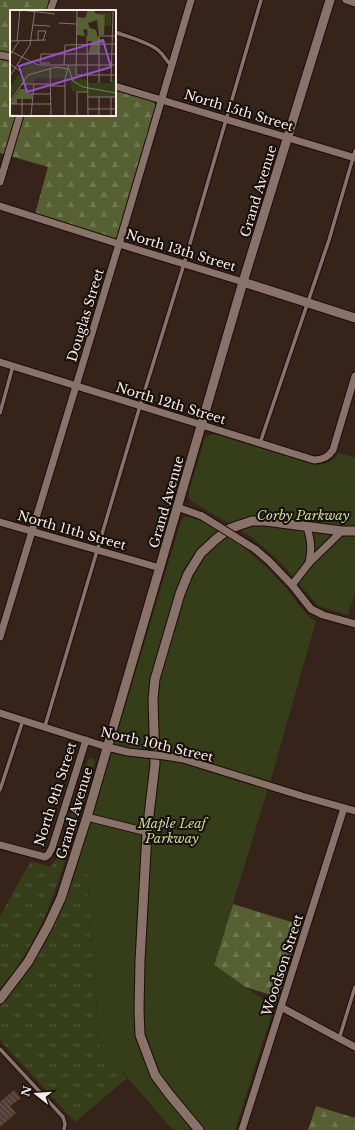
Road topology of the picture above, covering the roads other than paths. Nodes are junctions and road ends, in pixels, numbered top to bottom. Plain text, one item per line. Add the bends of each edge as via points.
1 (54, 0) edge
2 (191, 0) edge
3 (261, 0) edge
4 (330, 0) edge
5 (346, 0) edge
6 (355, 3) edge
7 (51, 10) edge
8 (116, 32) edge
9 (0, 55) edge
10 (10, 57) edge
11 (171, 65) junction
12 (116, 86) edge
13 (161, 99) junction
14 (20, 116) edge
15 (226, 119) junction
16 (288, 138) junction
17 (354, 156) edge
18 (0, 182) edge
19 (0, 206) edge
20 (119, 244) junction
21 (184, 264) junction
22 (244, 282) junction
23 (308, 302) junction
24 (355, 318) edge
25 (0, 362) edge
26 (13, 366) junction
27 (355, 376) edge
28 (75, 385) junction
29 (140, 406) junction
30 (0, 413) edge
31 (202, 425) junction
32 (260, 443) junction
33 (177, 507) junction
34 (0, 522) edge
35 (307, 527) junction
36 (33, 531) junction
37 (342, 531) junction
38 (355, 531) edge
39 (97, 550) junction
40 (309, 563) junction
41 (160, 568) junction
42 (292, 585) junction
43 (355, 624) edge
44 (0, 636) edge
45 (0, 713) edge
46 (23, 720) junction
47 (45, 726) junction
48 (86, 740) junction
49 (108, 746) junction
50 (0, 790) edge
51 (344, 808) junction
52 (355, 811) edge
53 (87, 817) junction
54 (146, 832) junction
55 (0, 845) edge
56 (355, 987) edge
57 (0, 999) edge
58 (281, 1007) junction
59 (339, 1039) junction
60 (355, 1047) edge
61 (0, 1049) edge
62 (64, 1130) edge
63 (199, 1130) edge
64 (242, 1130) edge

1 - 7 street
2 - 11 street, Douglas Street
3 - 15 lane
4 - 16 street, Grand Avenue
5 - 6 street
8 - 11 lane via 154,48
9 - 10 street
11 - 13 street, Douglas Street
12 - 13 street, North 15th Street
13 - 15 street, North 15th Street
13 - 20 street, Douglas Street
14 - 18 street
15 - 16 street, North 15th Street
15 - 21 lane
16 - 17 street, North 15th Street
16 - 22 street, Grand Avenue
17 - 23 lane
19 - 20 street, North 13th Street
20 - 21 street, North 13th Street
20 - 28 street, Douglas Street
21 - 22 street, North 13th Street
21 - 29 lane
22 - 23 street, North 13th Street
22 - 31 street, Grand Avenue
23 - 24 street, North 13th Street
23 - 32 lane
25 - 26 street, North 12th Street
26 - 28 street, North 12th Street
26 - 30 lane
27 - 32 street, North 12th Street via 333,450 328,457 314,460
28 - 29 street, North 12th Street
28 - 36 street, Douglas Street
29 - 31 street, North 12th Street
29 - 39 lane
31 - 32 street, North 12th Street
31 - 33 street, Grand Avenue
33 - 41 street, Grand Avenue
33 - 42 street, bridge via 202,516 255,549
34 - 36 street, North 11th Street
35 - 37 street
35 - 40 street via 312,549
35 - 54 street via 265,520 229,529 201,553 188,574 155,679 152,699 155,764
36 - 39 street, North 11th Street
36 - 44 street, Douglas Street
37 - 38 street
37 - 40 street
39 - 41 street, North 11th Street
39 - 47 lane
40 - 42 street
41 - 49 street, Grand Avenue
42 - 43 street via 311,609
45 - 46 street, North 10th Street
46 - 47 street, North 10th Street
46 - 50 lane
47 - 48 street, North 10th Street
48 - 49 street, North 10th Street
48 - 55 street, North 9th Street via 48,855 45,857
49 - 51 street, North 10th Street, bridge via 128,752 183,759
49 - 53 street, Grand Avenue
51 - 52 street, North 10th Street
51 - 58 street, Woodson Street
53 - 54 street
53 - 57 street, Grand Avenue via 61,898 48,926 28,962
54 - 63 street via 140,961 140,1035 155,1074
56 - 59 lane
58 - 59 street
58 - 64 street, Woodson Street
59 - 60 street
61 - 62 lane via 63,1117

